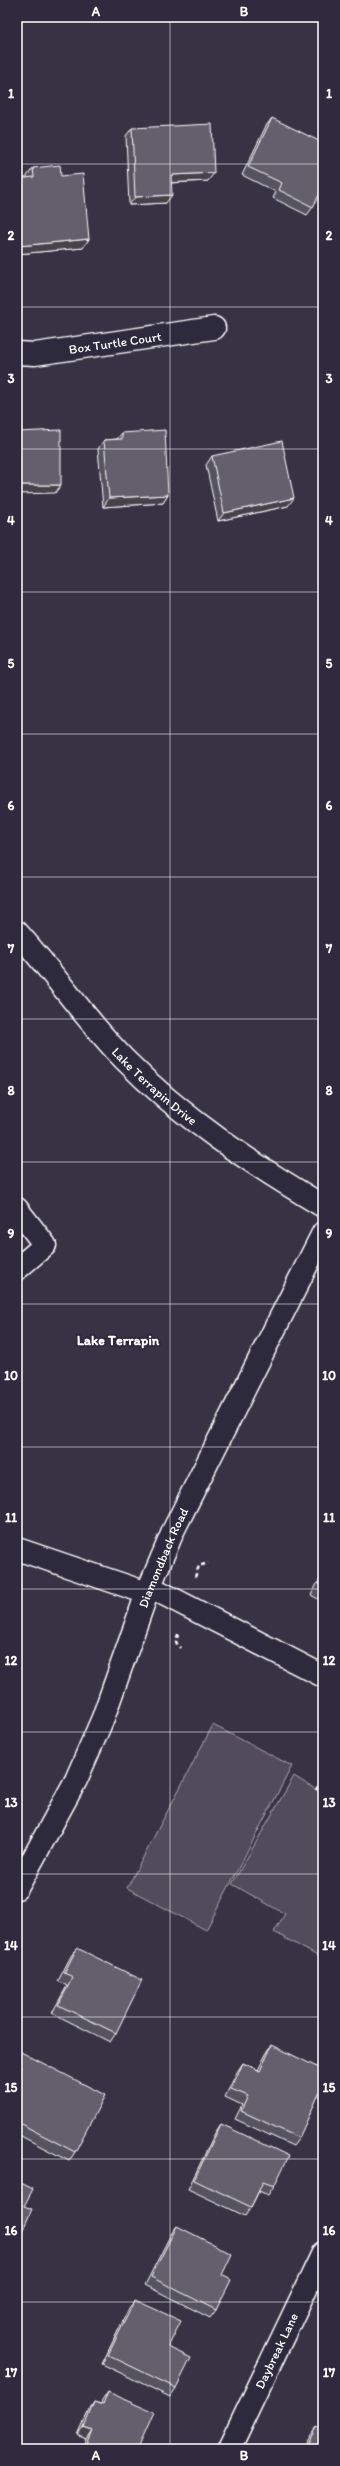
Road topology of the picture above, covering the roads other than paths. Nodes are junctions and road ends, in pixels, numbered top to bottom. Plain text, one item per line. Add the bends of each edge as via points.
1 (214, 328) dead end
2 (17, 353) edge
3 (17, 932) edge
4 (323, 1206) edge
5 (17, 1209) edge
6 (323, 1233) edge
7 (17, 1269) edge
8 (17, 1548) edge
9 (148, 1590) junction
10 (323, 1676) edge
11 (17, 1888) edge
12 (323, 2253) edge
13 (229, 2449) edge

1 - 2 street, Box Turtle Court via 35,354
3 - 4 street, Lake Terrapin Drive via 99,1032 154,1088 222,1142
5 - 7 street via 45,1245
6 - 9 street, Diamondback Road via 174,1529
8 - 9 street
9 - 10 street
9 - 11 street, Diamondback Road via 103,1718 76,1780
12 - 13 street, Daybreak Lane

